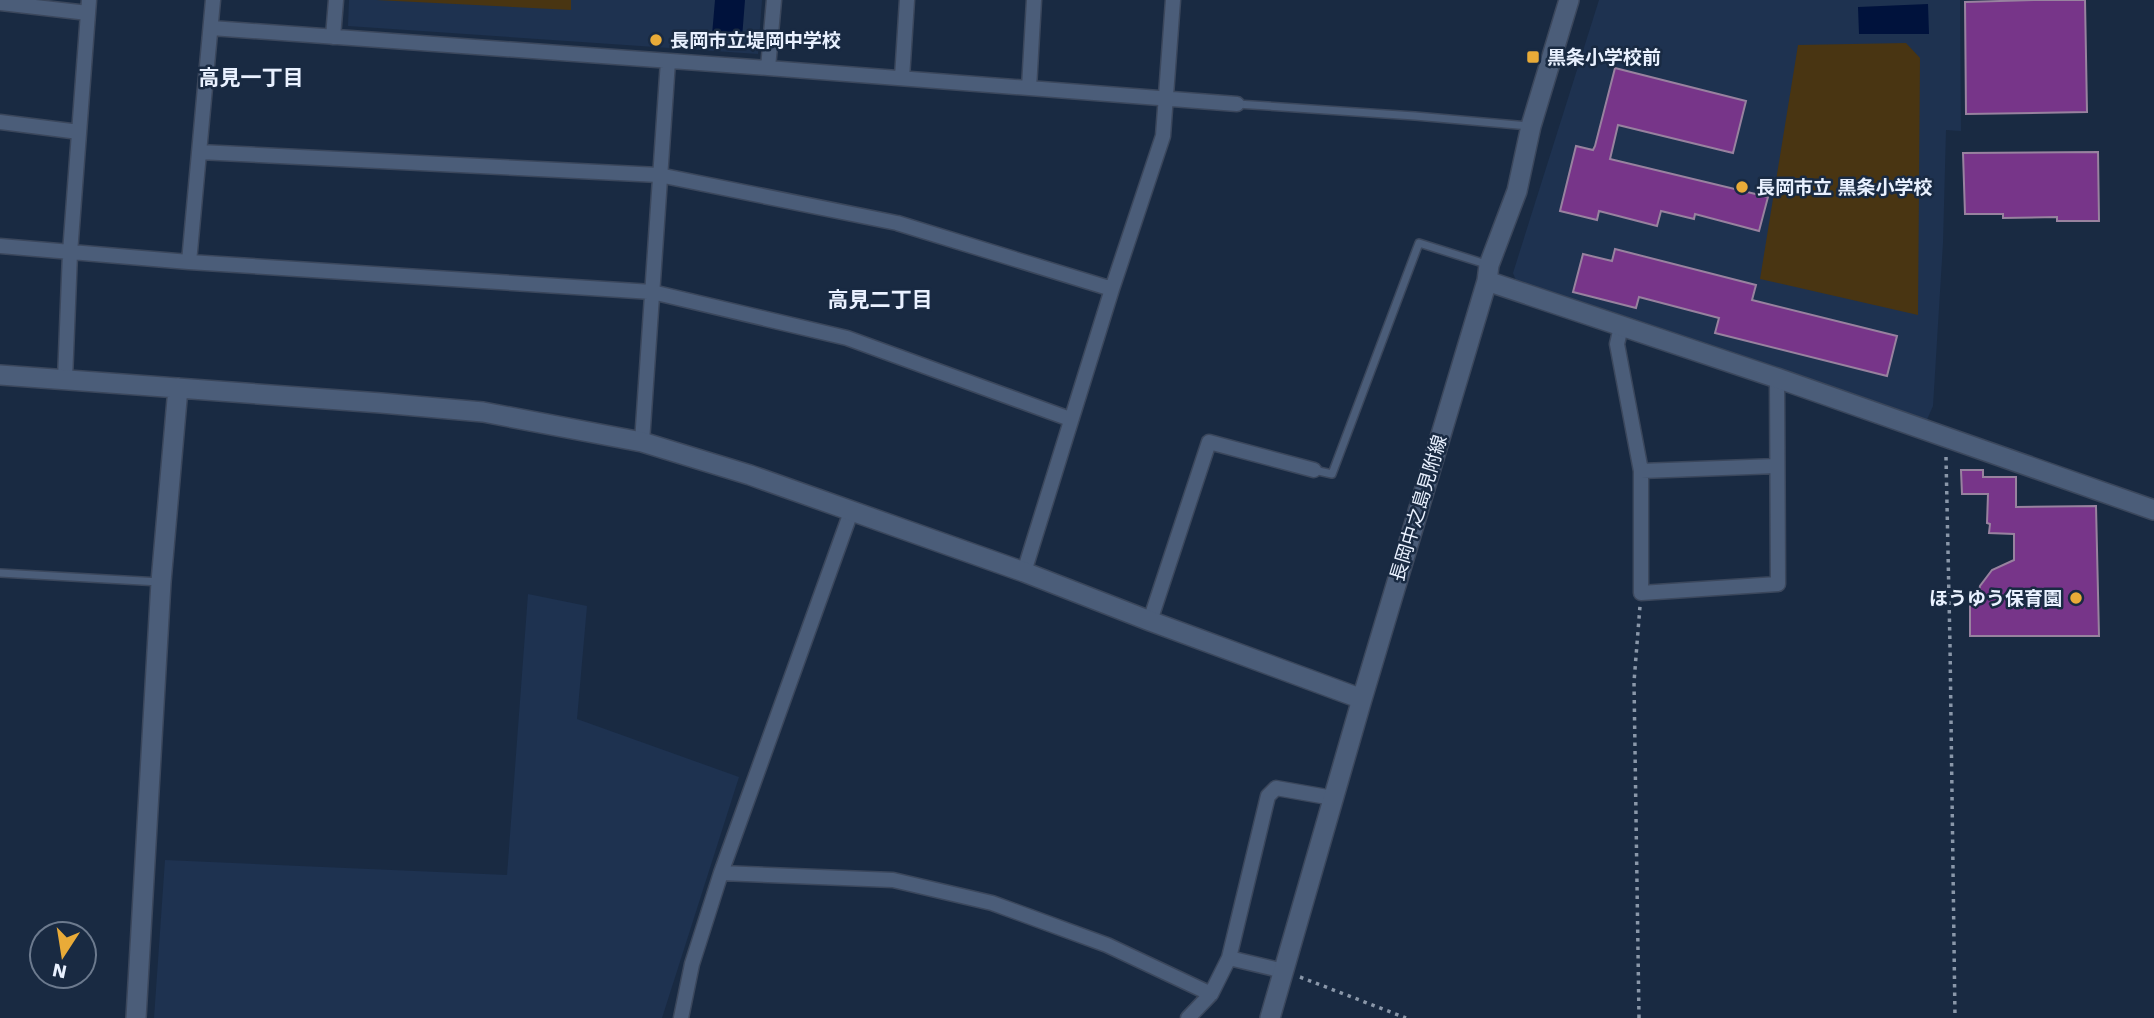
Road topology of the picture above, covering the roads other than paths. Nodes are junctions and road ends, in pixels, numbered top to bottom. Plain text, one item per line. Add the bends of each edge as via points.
1 (214, 0) edge
2 (336, 0) edge
3 (774, 0) edge
4 (907, 0) edge
5 (1034, 0) edge
6 (1173, 0) edge
7 (1569, 0) edge
8 (0, 3) edge
9 (88, 7) edge
10 (211, 28) junction
11 (333, 37) junction
12 (668, 61) junction
13 (768, 68) junction
14 (902, 78) junction
15 (1029, 88) junction
16 (1165, 99) junction
17 (1237, 104) joint
18 (0, 122) edge
19 (1531, 126) junction
20 (79, 132) junction
21 (199, 152) junction
22 (659, 175) junction
23 (0, 246) edge
24 (70, 253) junction
25 (189, 262) junction
26 (1488, 273) junction
27 (1112, 289) junction
28 (652, 292) junction
29 (1621, 327) junction
30 (0, 375) edge
31 (1777, 378) junction
32 (65, 379) junction
33 (178, 388) junction
34 (1070, 419) junction
35 (642, 442) junction
36 (1777, 466) junction
37 (1314, 470) joint
38 (1641, 471) junction
39 (2154, 510) edge
40 (851, 512) junction
41 (1024, 572) junction
42 (0, 573) edge
43 (161, 582) junction
44 (1150, 621) junction
45 (1362, 699) junction
46 (1333, 798) junction
47 (721, 873) junction
48 (1229, 958) junction
49 (1284, 971) junction
50 (1211, 994) junction
51 (136, 1018) edge
52 (681, 1018) edge
53 (1188, 1018) edge
54 (1270, 1018) edge

1 - 10 street
2 - 11 street
3 - 13 street
4 - 14 street
5 - 15 street
6 - 16 street
7 - 19 street, 長岡中之島見附線
8 - 9 street
9 - 20 street
10 - 11 street
10 - 21 street
11 - 12 street
12 - 13 street
12 - 22 street
13 - 14 street
14 - 15 street
15 - 16 street
16 - 17 street
16 - 27 street via 1163,136
17 - 19 lane
18 - 20 street
19 - 26 street, 長岡中之島見附線 via 1517,191
20 - 24 street
21 - 22 street
21 - 25 street
22 - 27 street via 897,223
22 - 28 street
23 - 24 street
24 - 25 street
24 - 32 street
25 - 28 street
26 - 29 street
26 - 37 lane via 1419,243 1332,474
26 - 45 street, 長岡中之島見附線
27 - 34 street
28 - 34 street via 847,338
28 - 35 street
29 - 31 street
29 - 38 street via 1617,344
30 - 32 street
31 - 36 street
31 - 39 street
32 - 33 street
33 - 35 street via 483,412
33 - 43 street
34 - 41 street
35 - 40 street
36 - 38 street
36 - 38 street via 1778,584 1641,593
37 - 44 street via 1209,443
40 - 41 street
40 - 47 street
41 - 44 street
42 - 43 lane
43 - 51 street
44 - 45 street
45 - 46 street, 長岡中之島見附線
46 - 48 street via 1276,788 1268,796
46 - 49 street, 長岡中之島見附線
47 - 50 street via 893,880 992,903 1107,945
47 - 52 street via 692,964
48 - 49 street
48 - 50 street
49 - 54 street, 長岡中之島見附線
50 - 53 street

